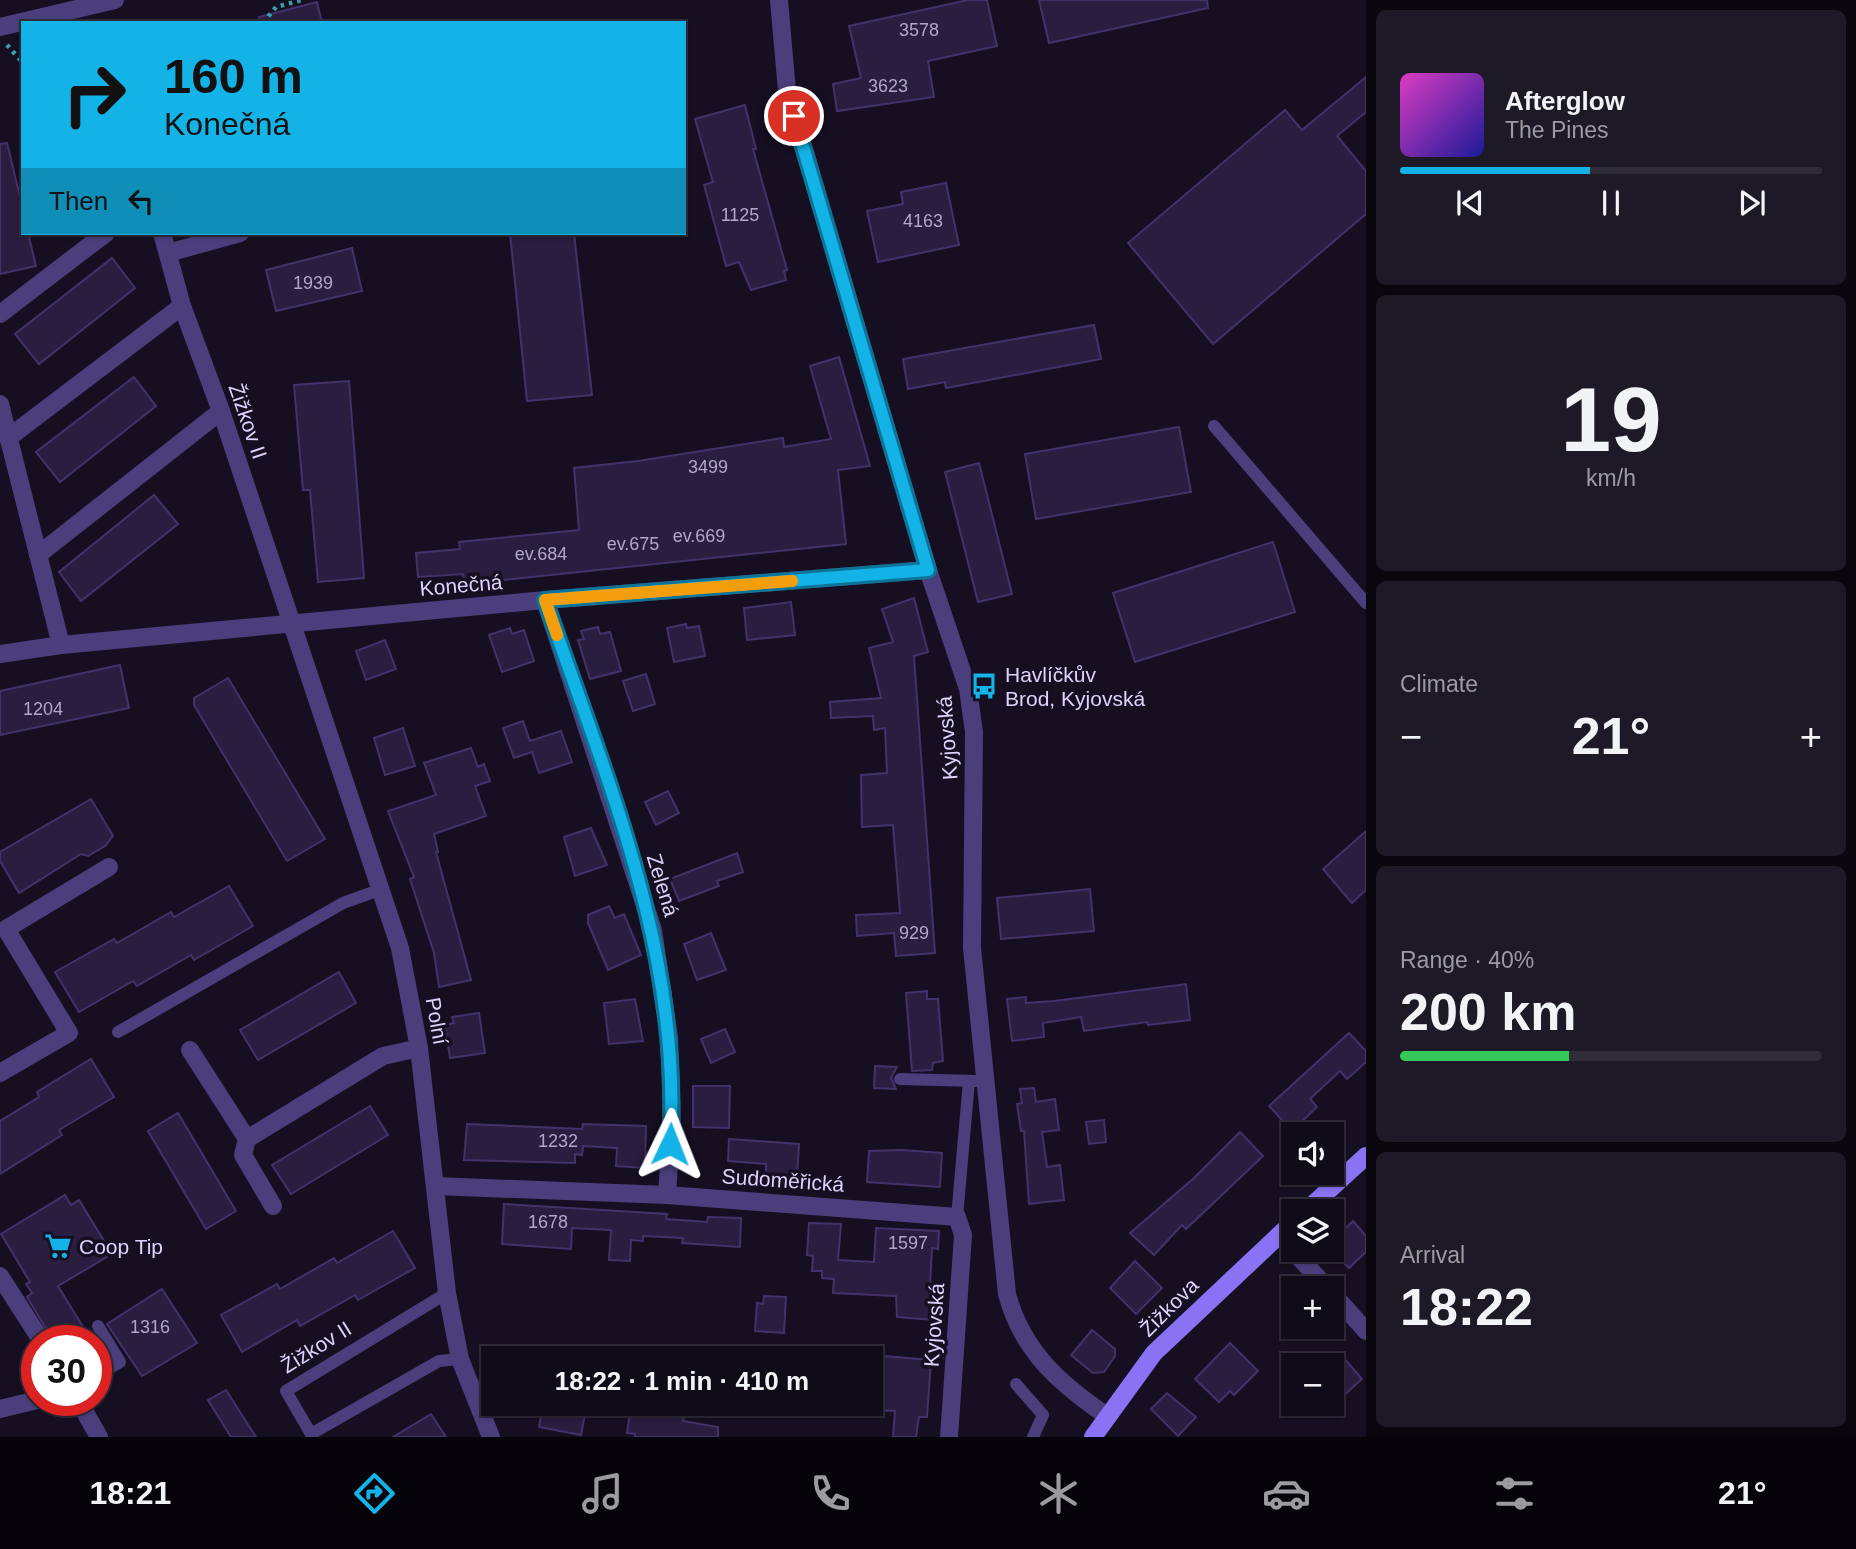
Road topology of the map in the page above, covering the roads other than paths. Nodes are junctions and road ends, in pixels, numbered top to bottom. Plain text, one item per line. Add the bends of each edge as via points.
1 (115, 0) edge
2 (779, 0) edge
3 (26, 21) edge
4 (21, 22) edge
5 (0, 27) edge
6 (163, 235) edge
7 (233, 235) edge
8 (83, 240) edge
9 (168, 253) junction
10 (182, 306) junction
11 (0, 314) edge
12 (0, 404) edge
13 (221, 411) junction
14 (1213, 426) dead end
15 (8, 438) junction
16 (38, 555) junction
17 (928, 570) junction
18 (545, 600) junction
19 (1366, 603) edge
20 (293, 623) junction
21 (61, 645) junction
22 (0, 654) edge
23 (109, 867) dead end
24 (382, 889) junction
25 (118, 1032) dead end
26 (419, 1048) junction
27 (190, 1050) dead end
28 (0, 1073) edge
29 (900, 1079) dead end
30 (976, 1081) junction
31 (247, 1139) junction
32 (1366, 1156) edge
33 (436, 1186) junction
34 (667, 1195) junction
35 (1319, 1199) edge
36 (273, 1206) dead end
37 (957, 1217) junction
38 (1279, 1236) joint
39 (0, 1276) edge
40 (1316, 1276) edge
41 (447, 1293) junction
42 (1344, 1306) edge
43 (31, 1325) edge
44 (1366, 1331) edge
45 (112, 1349) edge
46 (460, 1359) junction
47 (112, 1367) edge
48 (1016, 1384) dead end
49 (21, 1404) edge
50 (0, 1409) edge
51 (87, 1416) edge
52 (1100, 1430) edge
53 (99, 1437) edge
54 (491, 1437) edge
55 (948, 1437) edge
56 (1033, 1437) edge

1 - 3 street
2 - 17 street, Kyjovská via 787,91
4 - 5 street
6 - 9 street, Žižkov II
7 - 9 street
8 - 11 street
9 - 10 street, Žižkov II
10 - 13 street, Žižkov II
10 - 15 street
12 - 15 street
13 - 16 street
13 - 20 street, Žižkov II
14 - 19 lane
15 - 16 street
16 - 21 street
17 - 18 street, Konečná
17 - 30 street, Kyjovská via 973,717
18 - 20 street, Konečná
18 - 34 street, Zelená via 653,930 669,1037 672,1119
20 - 21 street, Konečná
20 - 24 street, Polní
21 - 22 street, Konečná
23 - 28 street via 6,929 69,1033
24 - 25 lane via 343,903
24 - 26 street, Polní via 400,948
26 - 31 street via 383,1056
26 - 33 street, Polní
27 - 31 street
29 - 30 lane
30 - 37 lane
30 - 52 street, Kyjovská via 1012,1314 1039,1361
31 - 36 street via 243,1155
32 - 35 main road
33 - 34 street, Sudoměřická
33 - 41 street, Polní
34 - 37 street, Sudoměřická
37 - 55 street, Kyjovská via 963,1235
38 - 40 street
38 - 52 main road, Žižkova via 1154,1353
39 - 43 street
41 - 46 street, Polní
41 - 46 lane, Žižkov II via 286,1391 311,1434 439,1361
42 - 44 street
45 - 47 lane via 120,1362
46 - 54 street, Polní
48 - 56 lane via 1043,1415
49 - 50 street
51 - 53 street

